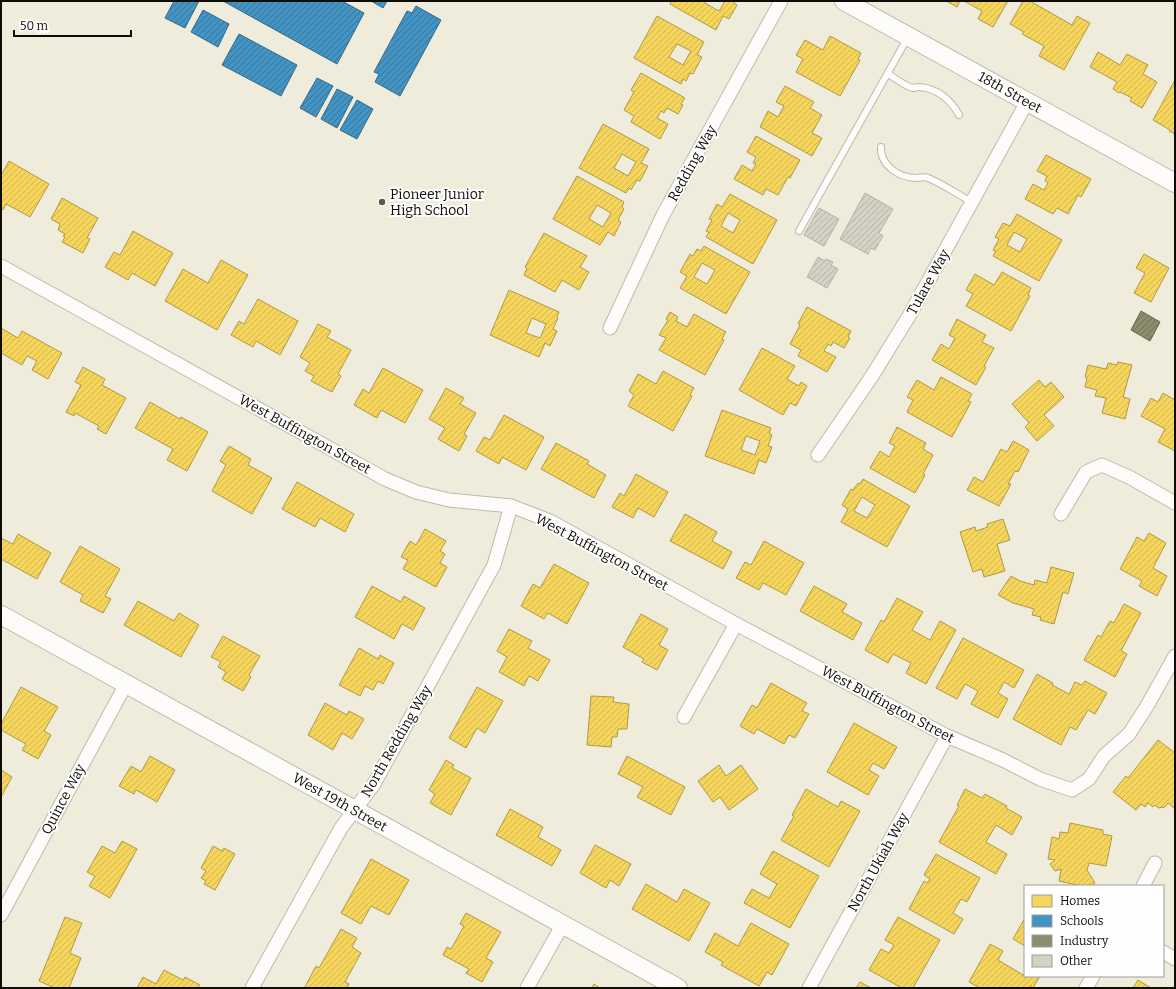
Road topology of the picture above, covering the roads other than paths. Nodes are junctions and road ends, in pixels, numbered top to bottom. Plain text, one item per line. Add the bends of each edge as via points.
1 (781, 1) edge
2 (844, 1) edge
3 (908, 36) junction
4 (888, 74) junction
5 (1027, 102) junction
6 (959, 115) dead end
7 (881, 147) dead end
8 (1175, 182) edge
9 (972, 202) junction
10 (799, 231) dead end
11 (1, 266) edge
12 (610, 328) dead end
13 (818, 455) dead end
14 (1175, 503) edge
15 (511, 506) junction
16 (1061, 514) dead end
17 (1, 615) edge
18 (736, 624) junction
19 (1175, 656) edge
20 (126, 684) junction
21 (684, 717) dead end
22 (947, 736) junction
23 (354, 810) junction
24 (1155, 863) dead end
25 (1144, 885) edge
26 (1, 915) edge
27 (563, 924) junction
28 (1164, 953) edge
29 (1175, 959) edge
30 (1092, 977) edge
31 (252, 988) edge
32 (528, 988) edge
33 (678, 988) edge
34 (809, 988) edge
35 (1086, 988) edge

1 - 12 street, Redding Way via 663,215
2 - 3 main road, 18th Street
3 - 4 lane
3 - 5 main road, 18th Street
4 - 6 lane via 912,88 919,87 941,94 948,99
4 - 10 lane
5 - 8 main road, 18th Street
5 - 9 street, Tulare Way
7 - 9 lane via 881,155 886,164 898,174 926,177
9 - 13 street, Tulare Way via 910,316
11 - 15 street, West Buffington Street via 385,479 416,492 450,500
14 - 16 street via 1102,465 1086,472
15 - 18 street, West Buffington Street via 550,521
15 - 23 street, North Redding Way via 494,565 374,784
17 - 20 main road, West 19th Street
18 - 21 street
18 - 22 street, West Buffington Street
19 - 22 street, West Buffington Street via 1129,734 1104,756 1089,779 1072,790 1040,779
20 - 23 main road, West 19th Street
20 - 26 street, Quince Way
22 - 34 street, North Ukiah Way
23 - 27 main road, West 19th Street
23 - 31 street, North Redding Way via 341,828
24 - 25 street
27 - 32 street
27 - 33 main road, West 19th Street
28 - 29 street
30 - 35 street

